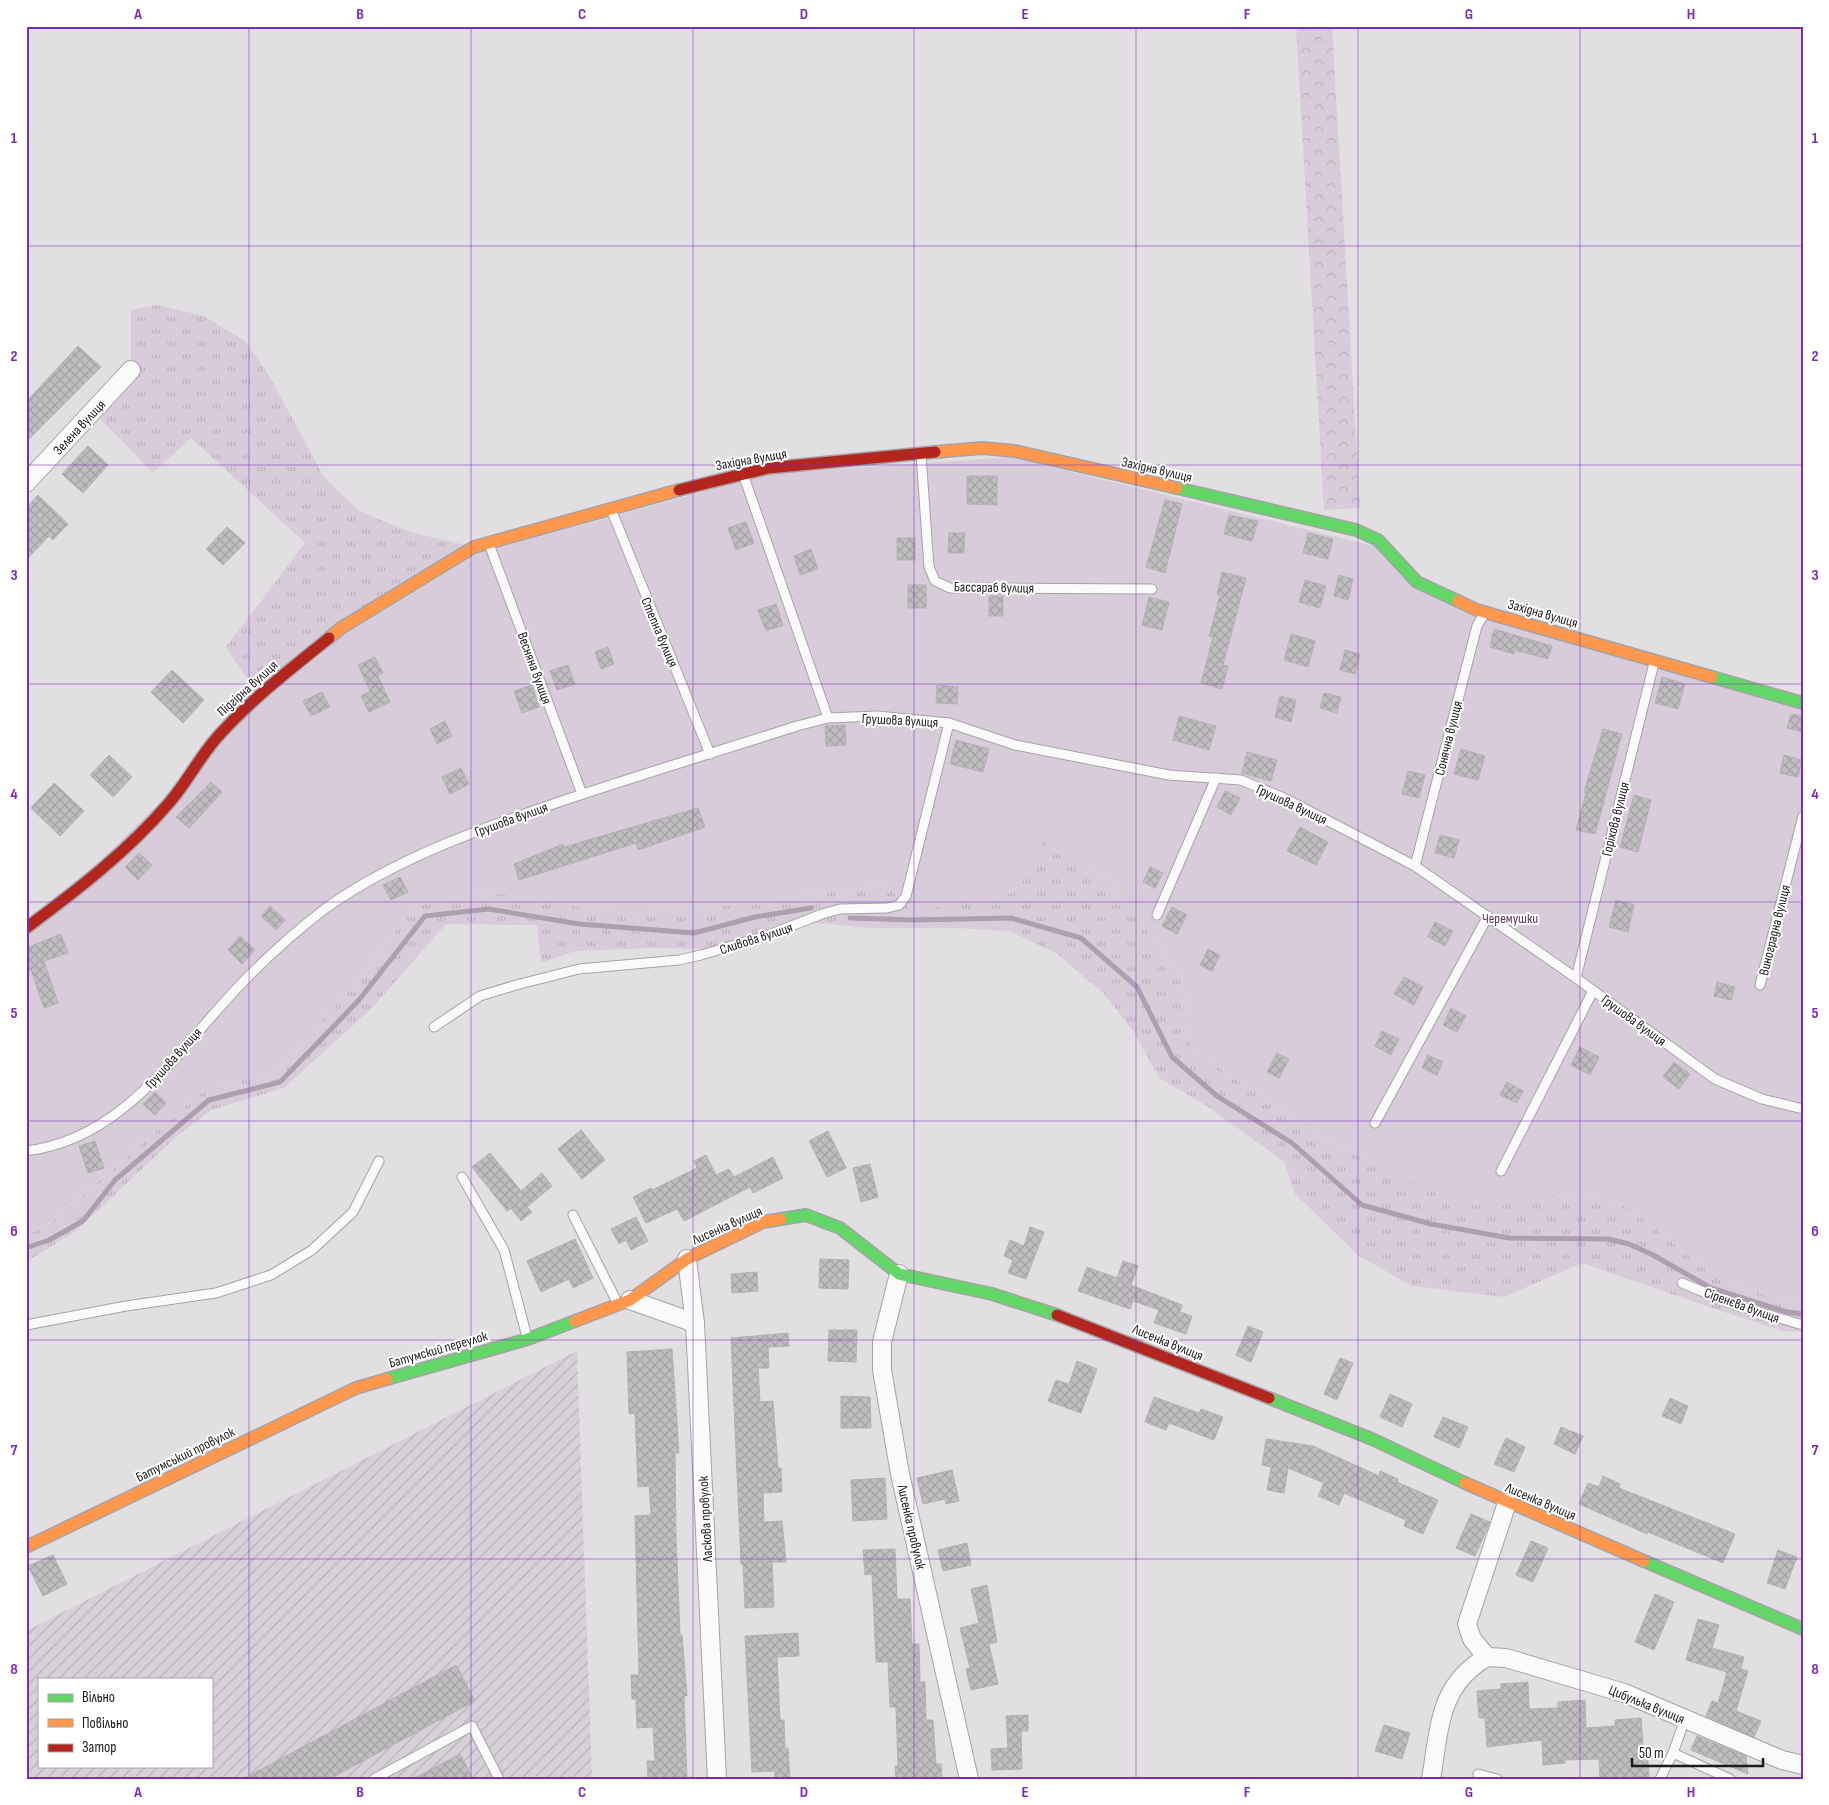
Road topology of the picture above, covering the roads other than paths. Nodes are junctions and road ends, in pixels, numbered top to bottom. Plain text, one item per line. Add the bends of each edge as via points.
1 (131, 370) dead end
2 (921, 455) junction
3 (742, 474) junction
4 (26, 483) edge
5 (611, 509) junction
6 (489, 542) junction
7 (474, 547) joint
8 (1152, 589) dead end
9 (1485, 613) junction
10 (1654, 660) junction
11 (1803, 703) edge
12 (828, 718) junction
13 (949, 723) junction
14 (710, 754) junction
15 (1216, 778) junction
16 (582, 794) junction
17 (1803, 816) edge
18 (1415, 866) junction
19 (1157, 915) dead end
20 (1488, 916) junction
21 (26, 928) edge
22 (1576, 978) junction
23 (1760, 985) dead end
24 (1594, 990) junction
25 (434, 1027) dead end
26 (1803, 1109) edge
27 (1375, 1124) dead end
28 (26, 1151) edge
29 (379, 1161) dead end
30 (1501, 1171) dead end
31 (462, 1177) dead end
32 (573, 1215) dead end
33 (687, 1259) junction
34 (898, 1274) junction
35 (1682, 1283) dead end
36 (624, 1303) junction
37 (695, 1323) junction
38 (26, 1325) edge
39 (1803, 1325) edge
40 (528, 1339) junction
41 (356, 1388) joint
42 (1507, 1503) junction
43 (26, 1547) edge
44 (1803, 1628) edge
45 (1488, 1656) junction
46 (1685, 1719) junction
47 (1673, 1753) junction
48 (1803, 1765) edge
49 (1478, 1774) dead end
50 (374, 1779) edge
51 (499, 1779) edge
52 (717, 1779) edge
53 (969, 1779) edge
54 (1431, 1779) edge
55 (1497, 1779) edge
56 (1660, 1779) edge
57 (1730, 1779) edge

1 - 4 street, Зелена вулиця
2 - 3 street, Західна вулиця via 768,468
2 - 8 lane, Бассараб вулиця via 929,567 935,581 950,588
2 - 9 street, Західна вулиця via 982,448 1014,451 1356,530 1378,540 1418,582
3 - 5 street, Західна вулиця
3 - 12 lane
5 - 6 street, Західна вулиця
5 - 14 lane, Степна вулиця
6 - 7 street, Західна вулиця
6 - 16 lane, Весняна вулиця
7 - 21 street, Підгірна вулиця via 341,628 258,696 220,734 169,803 124,848 68,898
9 - 10 street, Західна вулиця
9 - 18 lane, Сонячна вулиця via 1477,626
10 - 11 street, Західна вулиця
10 - 22 lane, Горіхова вулиця
12 - 13 lane, Грушова вулиця via 877,716
12 - 14 lane, Грушова вулиця
13 - 15 lane, Грушова вулиця via 1025,747 1169,775
13 - 25 lane, Сливова вулиця via 906,896 898,905 831,912 766,936 679,960 579,969 516,985 480,996
14 - 16 lane, Грушова вулиця
15 - 18 lane, Грушова вулиця via 1241,780 1286,799
15 - 19 lane
16 - 28 lane, Грушова вулиця via 444,844 328,907 291,935 242,983 142,1093 110,1120 74,1139
17 - 23 lane, Виноградна вулиця
18 - 20 lane, Грушова вулиця
20 - 22 lane, Грушова вулиця
20 - 27 lane
22 - 24 lane, Грушова вулиця
24 - 26 lane, Грушова вулиця via 1715,1079 1762,1099
24 - 30 lane
29 - 38 lane via 353,1212 312,1250 271,1275 216,1292
31 - 40 lane via 504,1250
32 - 36 lane
33 - 34 street, Лисенка вулиця via 763,1222 806,1215 840,1228
33 - 36 street, Лисенка вулиця
33 - 37 street, Ласкова провулок
34 - 42 street, Лисенка вулиця via 992,1294 1078,1322 1372,1440
34 - 53 street, Лисенка провулок via 882,1342 882,1370 900,1474
35 - 39 lane, Сіренєва вулиця via 1735,1305
36 - 37 street
36 - 40 street, Лисенка вулиця
37 - 52 street, Ласкова провулок
40 - 41 street, Батумский переулок
41 - 43 street, Батумський провулок
42 - 44 street, Лисенка вулиця
42 - 45 street via 1467,1624 1472,1639
45 - 46 street, Цибулька вулиця via 1506,1658 1624,1693
45 - 54 street via 1471,1666 1456,1682 1444,1706
46 - 47 lane
46 - 48 street, Цибулька вулиця via 1782,1760
47 - 56 lane
47 - 57 lane
49 - 55 lane
50 - 51 lane via 472,1726

